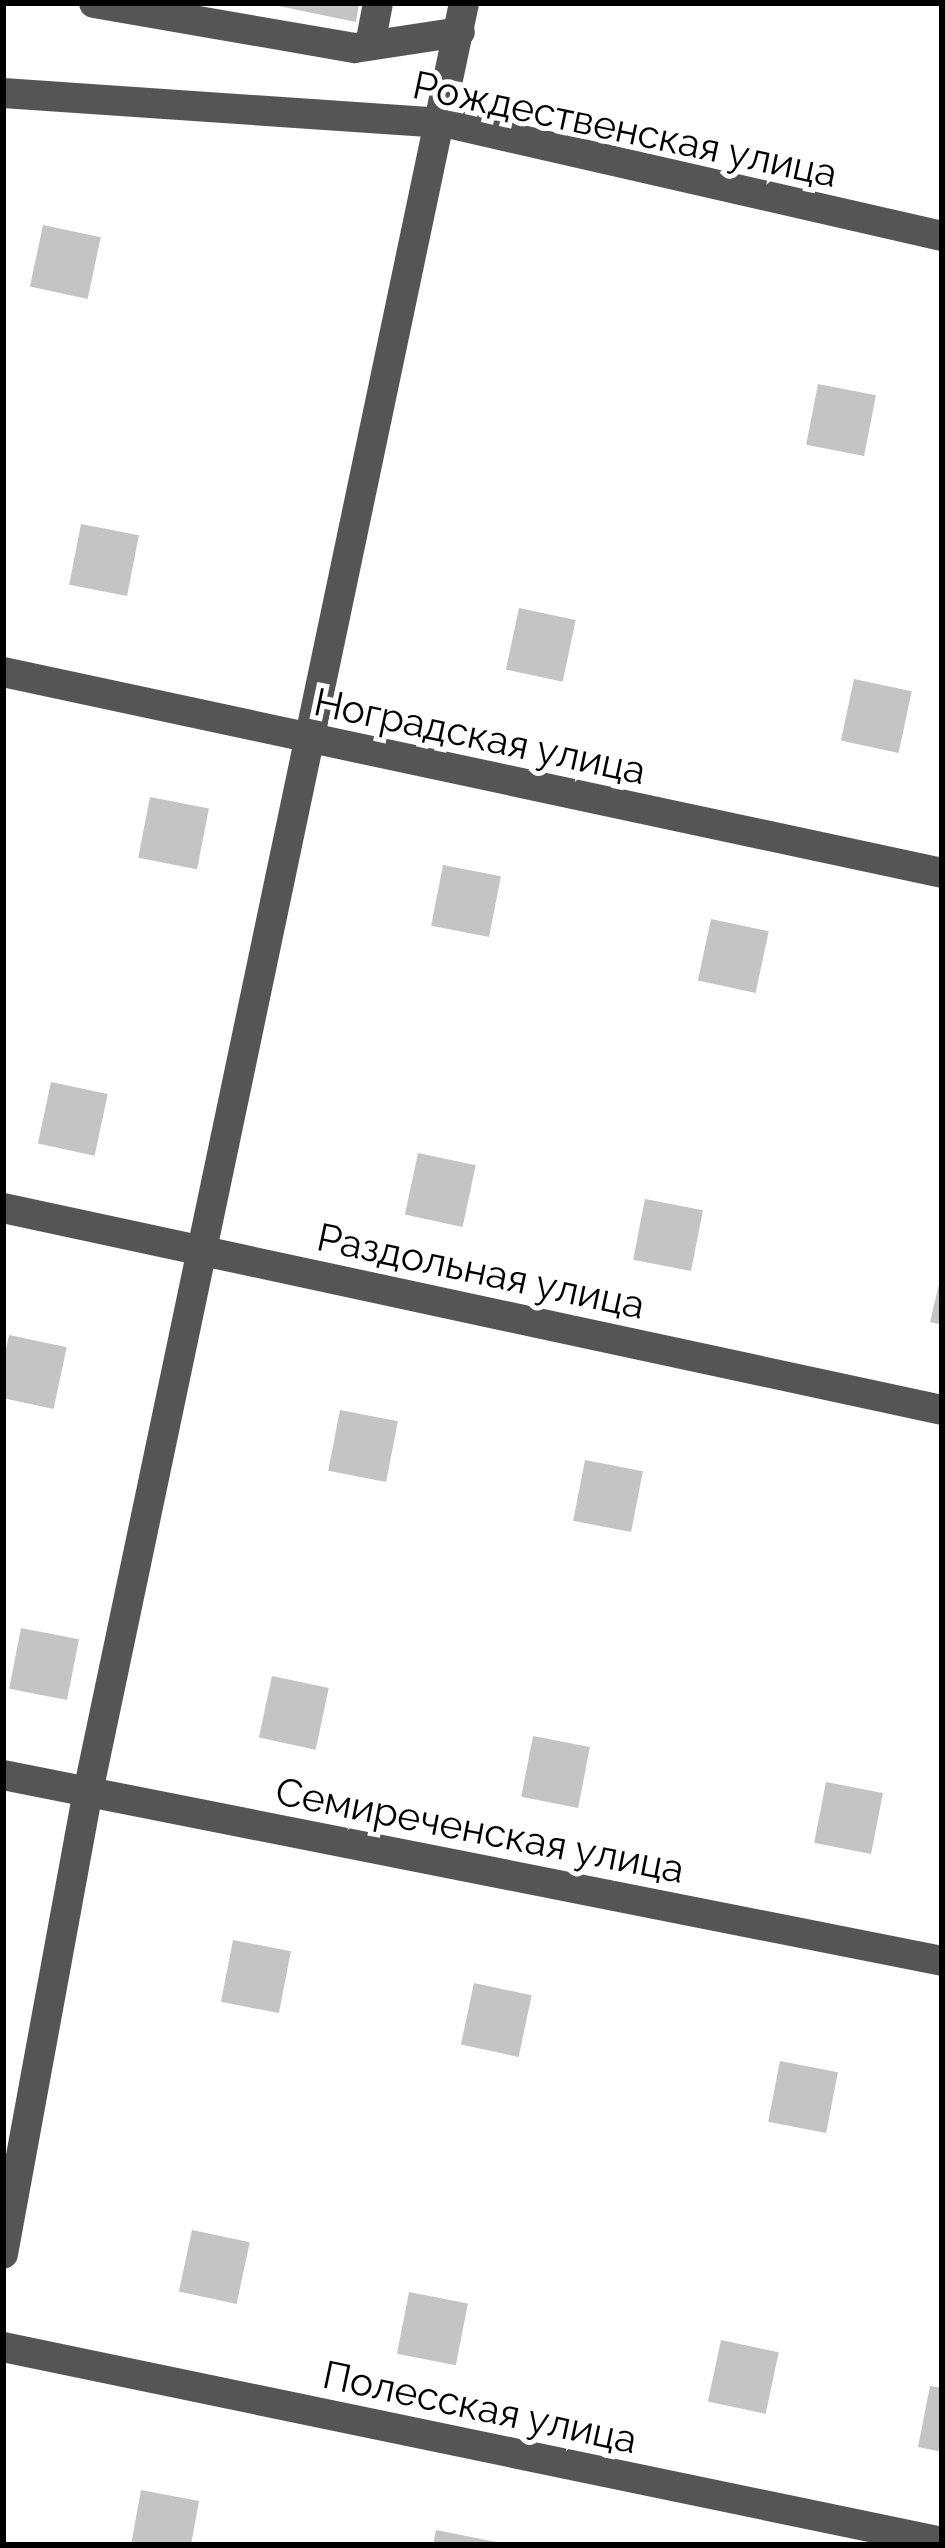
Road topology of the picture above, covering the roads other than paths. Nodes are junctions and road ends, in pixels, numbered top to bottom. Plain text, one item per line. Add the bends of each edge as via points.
1 (94, 3) edge
2 (378, 3) edge
3 (462, 17) edge
4 (370, 45) junction
5 (3, 93) edge
6 (447, 123) junction
7 (942, 236) edge
8 (3, 672) edge
9 (308, 740) junction
10 (942, 873) edge
11 (3, 1208) edge
12 (201, 1250) junction
13 (942, 1410) edge
14 (3, 1775) edge
15 (88, 1792) junction
16 (942, 1961) edge
17 (3, 2254) edge
18 (3, 2347) edge
19 (942, 2542) edge

1 - 4 street
2 - 4 street
3 - 4 street
3 - 6 street
5 - 6 street, Рождественская улица
6 - 7 street, Рождественская улица
6 - 9 street
8 - 9 street, Ноградская улица
9 - 10 street, Ноградская улица
9 - 12 street
11 - 12 street, Раздольная улица
12 - 13 street, Раздольная улица
12 - 15 street
14 - 15 street, Семиреченская улица
15 - 16 street, Семиреченская улица
15 - 17 street
18 - 19 street, Полесская улица

